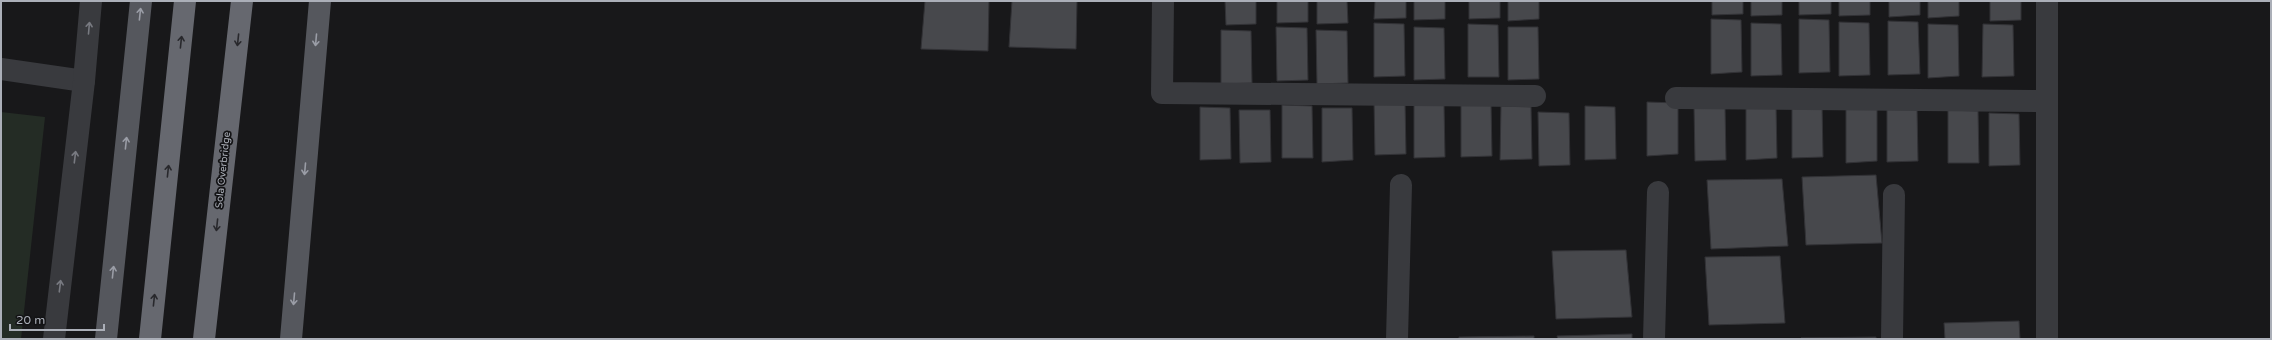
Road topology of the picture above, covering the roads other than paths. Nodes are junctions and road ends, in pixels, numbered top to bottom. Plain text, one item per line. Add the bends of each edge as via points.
1 (91, 1) edge
2 (141, 1) edge
3 (185, 1) edge
4 (242, 1) edge
5 (320, 1) edge
6 (1163, 1) edge
7 (2047, 1) edge
8 (1, 69) edge
9 (84, 80) junction
10 (1535, 96) dead end
11 (1676, 98) dead end
12 (2047, 101) junction
13 (1401, 185) dead end
14 (1658, 192) dead end
15 (1894, 195) dead end
16 (54, 339) edge
17 (106, 339) edge
18 (150, 339) edge
19 (204, 339) edge
20 (291, 339) edge
21 (1397, 339) edge
22 (1654, 339) edge
23 (1892, 339) edge
24 (2047, 339) edge

9 -> 1 street
17 -> 2 main road
18 -> 3 highway
4 -> 19 highway, Sola Overbridge
5 -> 20 main road
6 - 10 street via 1162,93
7 - 12 street
8 - 9 street
16 -> 9 street
11 - 12 street
12 - 24 street
13 - 21 street
14 - 22 street
15 - 23 street

